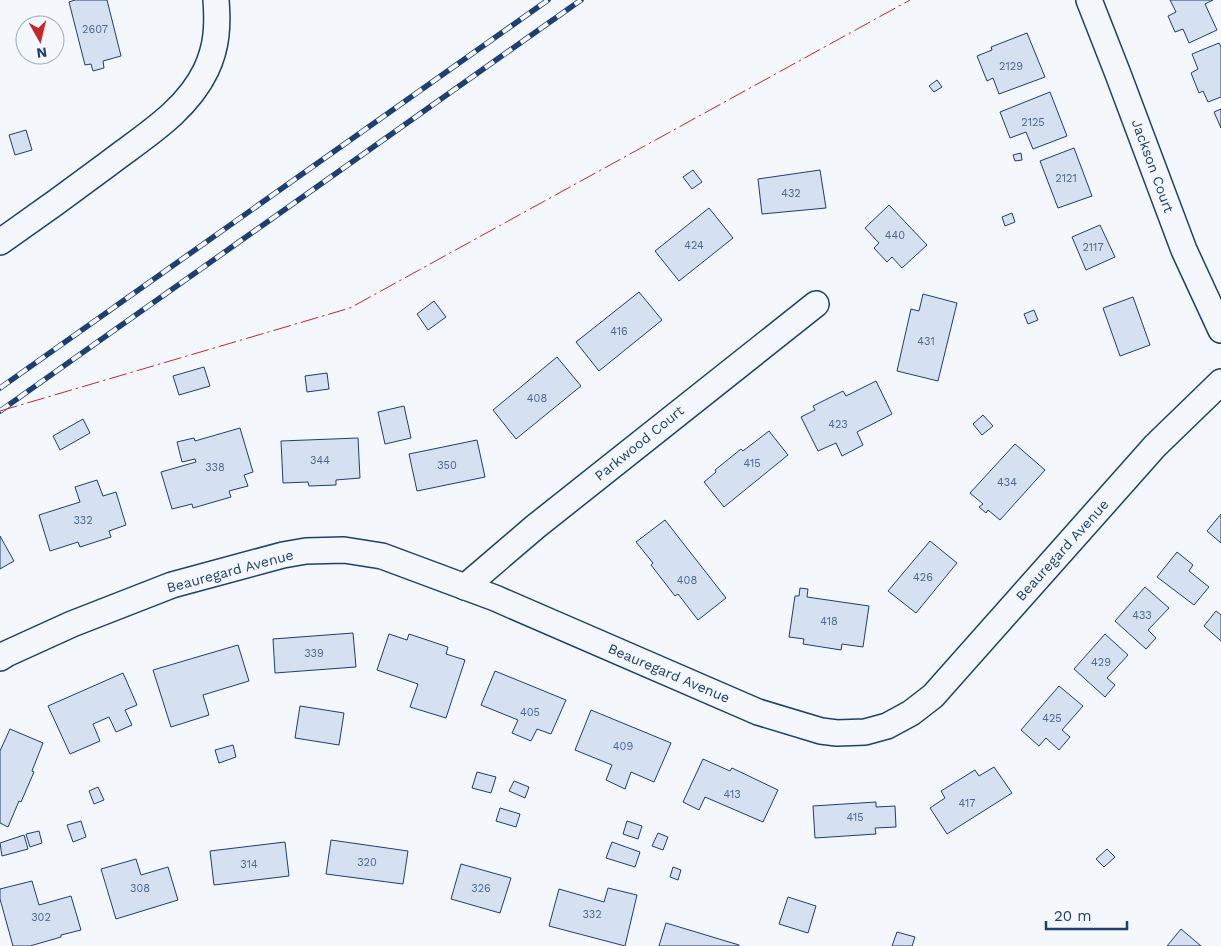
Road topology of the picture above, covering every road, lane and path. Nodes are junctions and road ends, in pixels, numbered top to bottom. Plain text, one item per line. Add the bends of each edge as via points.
1 (216, 0) edge
2 (1089, 0) edge
3 (0, 242) edge
4 (816, 304) dead end
5 (1221, 330) edge
6 (1221, 382) edge
7 (465, 586) junction
8 (0, 658) edge

1 - 3 street via 218,24 215,45 194,90 169,118
2 - 5 street, Jackson Court via 1184,250
4 - 7 street, Parkwood Court
6 - 7 street, Beauregard Avenue via 1155,446 933,696 911,714 865,732 821,731 758,712
7 - 8 street, Beauregard Avenue via 382,556 344,550 306,551 172,586 72,624

